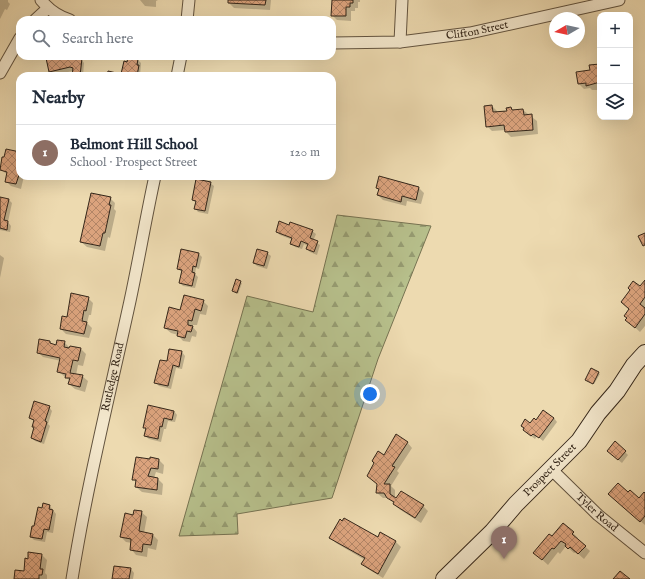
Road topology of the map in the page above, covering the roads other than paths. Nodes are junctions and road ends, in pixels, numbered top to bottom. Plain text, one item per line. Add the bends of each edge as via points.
1 (189, 0) edge
2 (402, 0) edge
3 (619, 0) edge
4 (44, 4) edge
5 (38, 16) edge
6 (59, 16) edge
7 (187, 16) edge
8 (400, 42) junction
9 (336, 43) edge
10 (16, 45) edge
11 (180, 60) edge
12 (177, 72) edge
13 (0, 73) edge
14 (154, 180) edge
15 (645, 354) edge
16 (551, 470) junction
17 (645, 553) edge
18 (72, 579) edge
19 (444, 579) edge

1 - 7 street
2 - 8 street
3 - 8 street, Clifton Street via 470,33
4 - 5 street
4 - 6 street
8 - 9 street, Clifton Street
10 - 13 street
11 - 12 street
14 - 18 street, Rutledge Road
15 - 16 main road, Prospect Street via 634,365 618,391 598,413 579,441
16 - 17 street, Tyler Road
16 - 19 main road, Prospect Street

